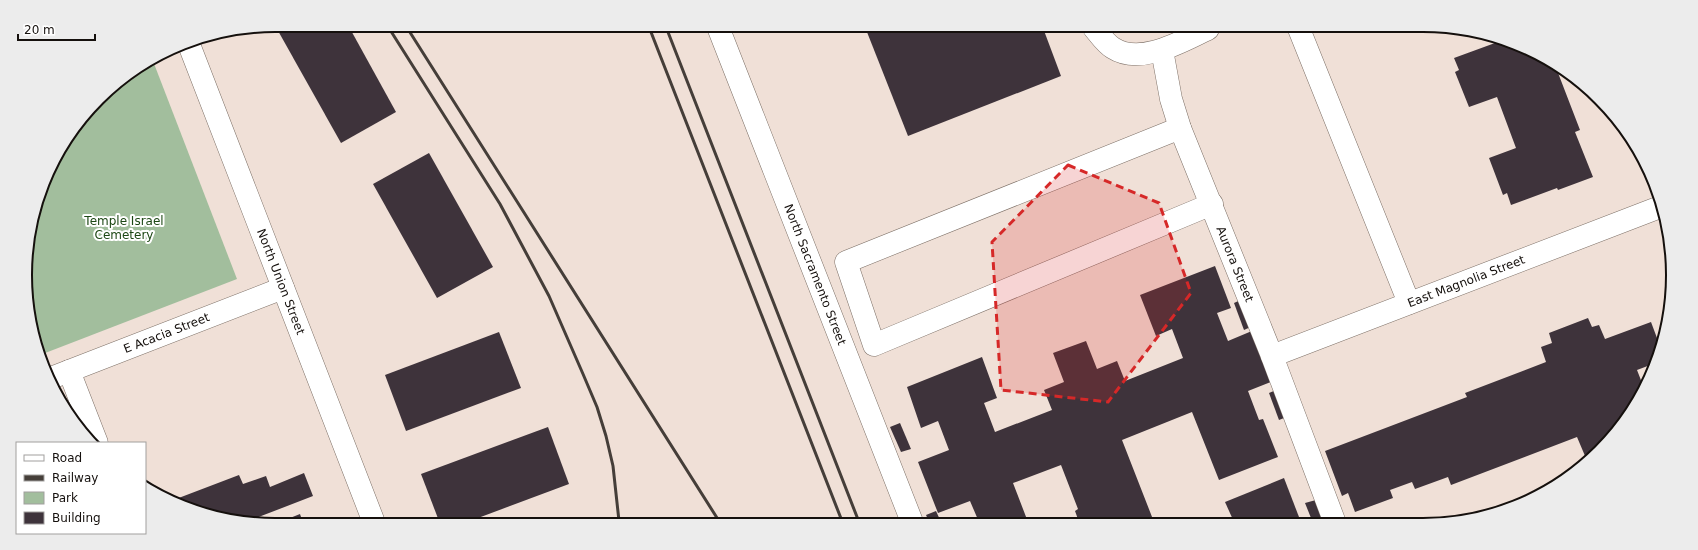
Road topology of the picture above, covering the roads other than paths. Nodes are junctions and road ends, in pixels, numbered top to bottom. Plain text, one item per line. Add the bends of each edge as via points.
1 (720, 32) edge
2 (1097, 32) edge
3 (1201, 32) edge
4 (1300, 32) edge
5 (190, 47) edge
6 (1162, 50) junction
7 (1180, 128) junction
8 (1212, 204) junction
9 (1657, 208) edge
10 (283, 288) junction
11 (1409, 303) junction
12 (1272, 356) junction
13 (60, 374) edge
14 (94, 437) edge
15 (372, 518) edge
16 (910, 518) edge
17 (1333, 518) edge

1 - 16 street, North Sacramento Street
2 - 6 street via 1115,50 1135,55
3 - 6 street
4 - 11 street
5 - 10 street, North Union Street
6 - 7 street, Aurora Street via 1171,99
7 - 8 street, Aurora Street
7 - 8 street via 846,262 874,345
8 - 12 street, Aurora Street
9 - 11 street, East Magnolia Street
10 - 13 street, E Acacia Street
10 - 15 street, North Union Street
11 - 12 street, East Magnolia Street
12 - 17 street, Aurora Street
13 - 14 street

